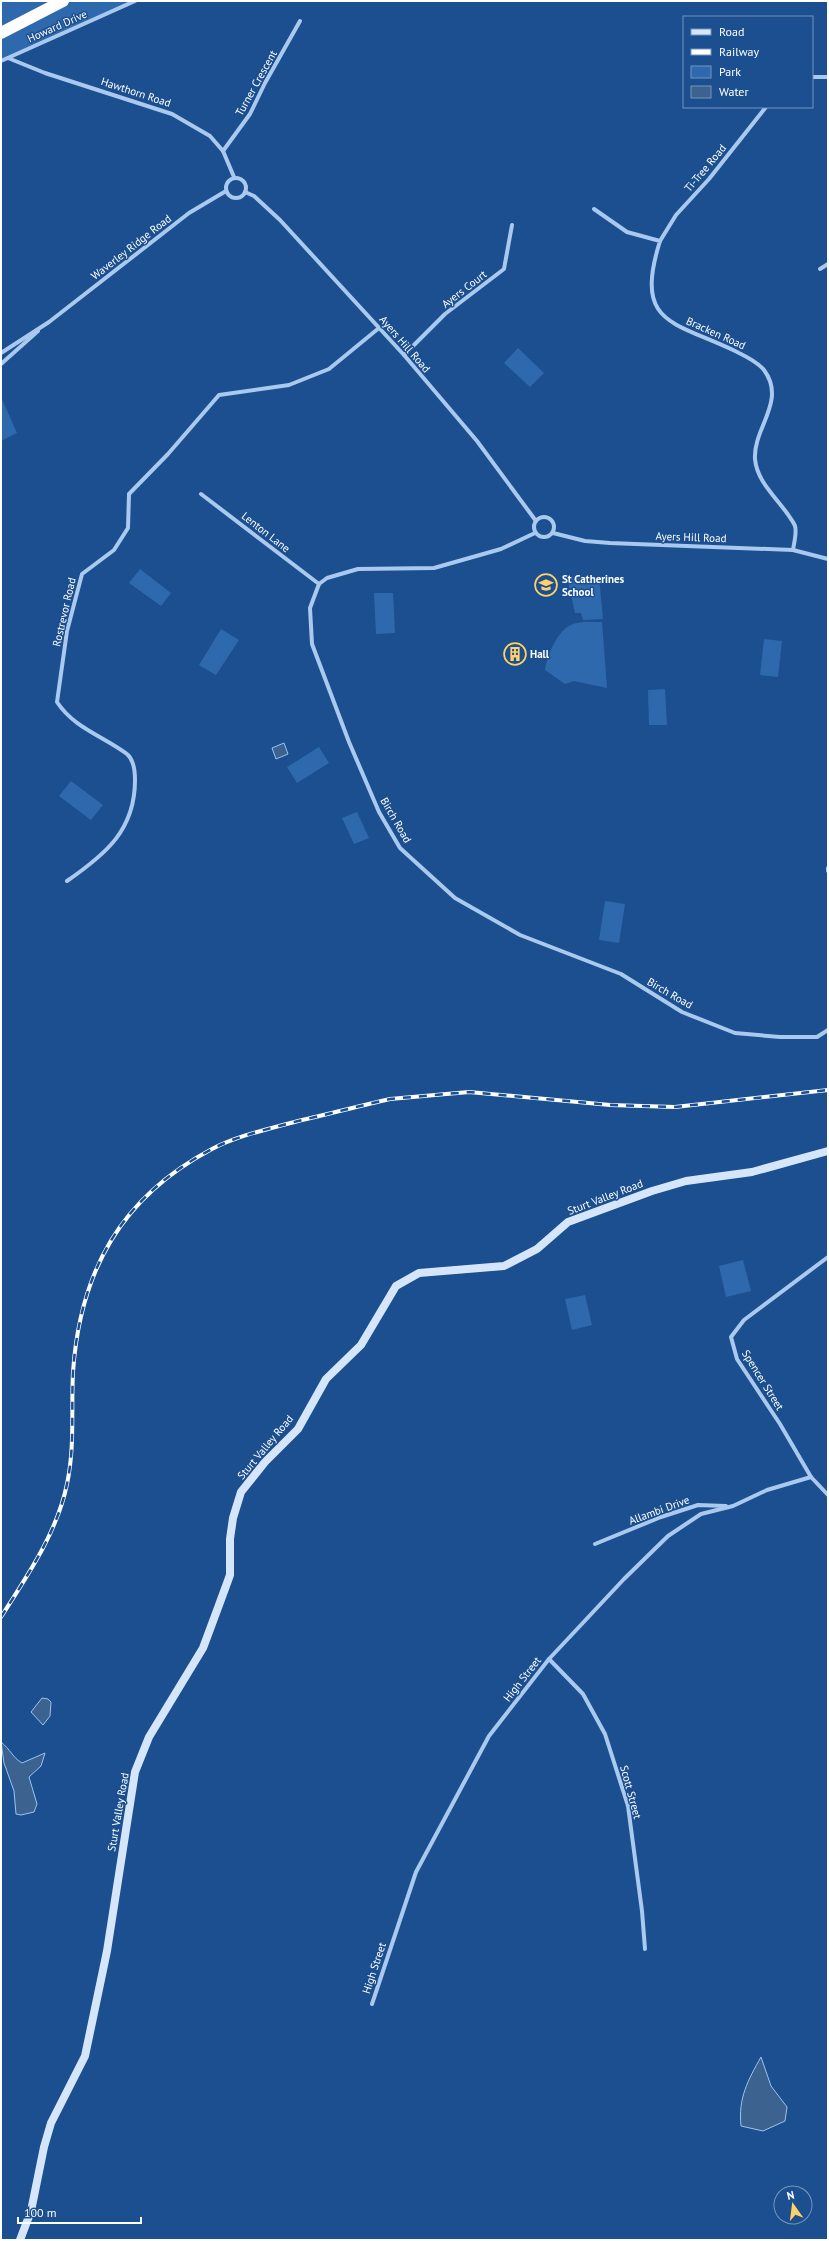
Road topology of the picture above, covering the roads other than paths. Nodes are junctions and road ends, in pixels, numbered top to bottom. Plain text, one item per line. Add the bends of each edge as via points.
1 (63, 1) edge
2 (135, 1) edge
3 (300, 21) dead end
4 (1, 33) edge
5 (8, 58) junction
6 (1, 61) edge
7 (813, 77) edge
8 (828, 77) edge
9 (765, 108) edge
10 (223, 151) junction
11 (234, 177) junction
12 (226, 191) junction
13 (245, 192) junction
14 (594, 209) dead end
15 (512, 225) dead end
16 (660, 241) junction
17 (828, 264) edge
18 (820, 269) dead end
19 (49, 322) junction
20 (379, 328) junction
21 (1, 353) edge
22 (404, 355) junction
23 (1, 364) edge
24 (201, 494) dead end
25 (536, 521) junction
26 (535, 533) junction
27 (553, 533) junction
28 (793, 550) junction
29 (828, 559) edge
30 (319, 584) junction
31 (67, 880) dead end
32 (828, 1030) edge
33 (828, 1151) edge
34 (828, 1257) edge
35 (811, 1477) junction
36 (828, 1495) edge
37 (733, 1506) junction
38 (595, 1544) dead end
39 (549, 1659) junction
40 (645, 1949) dead end
41 (372, 2004) dead end
42 (20, 2240) edge

1 - 4 highway
2 - 5 street, Howard Drive
3 - 10 street, Turner Crescent via 250,114
5 - 6 street, Howard Drive
5 - 10 street, Hawthorn Road via 45,73 172,114 210,136
7 - 8 street
9 - 16 street, Ti-Tree Road via 709,179 676,215
10 - 11 street, Hawthorn Road
11 - 12 street via 227,182
11 - 13 street via 243,180
12 - 13 street via 234,198
12 - 19 street, Waverley Ridge Road via 189,213
13 - 20 street, Ayers Hill Road via 254,196 280,220
14 - 16 street via 627,232
15 - 22 street, Ayers Court via 504,269 445,314
16 - 28 street, Bracken Road via 653,263 652,285 655,306 665,319 747,356 764,370 772,389 768,417 759,434 755,459 761,480 795,526
17 - 18 street
19 - 21 street, Waverley Ridge Road
19 - 23 street, Waverley Ridge Road
20 - 22 street, Ayers Hill Road
20 - 31 street, Rostrevor Road via 329,369 289,385 219,395 129,494 128,528 114,550 82,574 67,632 57,702 64,713 86,730 128,755 135,768 135,790 128,820 112,846
22 - 25 street, Ayers Hill Road via 477,440
24 - 30 street, Lenton Lane
25 - 26 street
25 - 27 street via 545,517 551,520 554,526
26 - 27 street via 544,538
26 - 30 street via 501,549 434,568 358,569 327,578
27 - 28 street, Ayers Hill Road via 585,541 610,543
28 - 29 street, Ayers Hill Road
30 - 32 street, Birch Road via 310,608 312,644 373,798 400,848 455,898 520,935 621,974 682,1012 735,1033 817,1037
33 - 42 street, Sturt Valley Road via 752,1172 686,1181 652,1191 568,1222 537,1249 504,1266 419,1273 396,1286 361,1345 326,1379 298,1429 265,1462 242,1492 233,1518 230,1575 203,1648 149,1737 135,1772 107,1951 85,2056 51,2123 31,2211
34 - 35 street, Spencer Street via 744,1320 731,1337 736,1359 780,1424
35 - 36 street, Spencer Street
35 - 37 street, High Street via 767,1490
37 - 38 street, Allambi Drive via 698,1505
37 - 39 street, High Street via 700,1514 668,1536
39 - 40 street, Scott Street via 583,1694 605,1734 628,1806
39 - 41 street, High Street via 489,1736 416,1872

